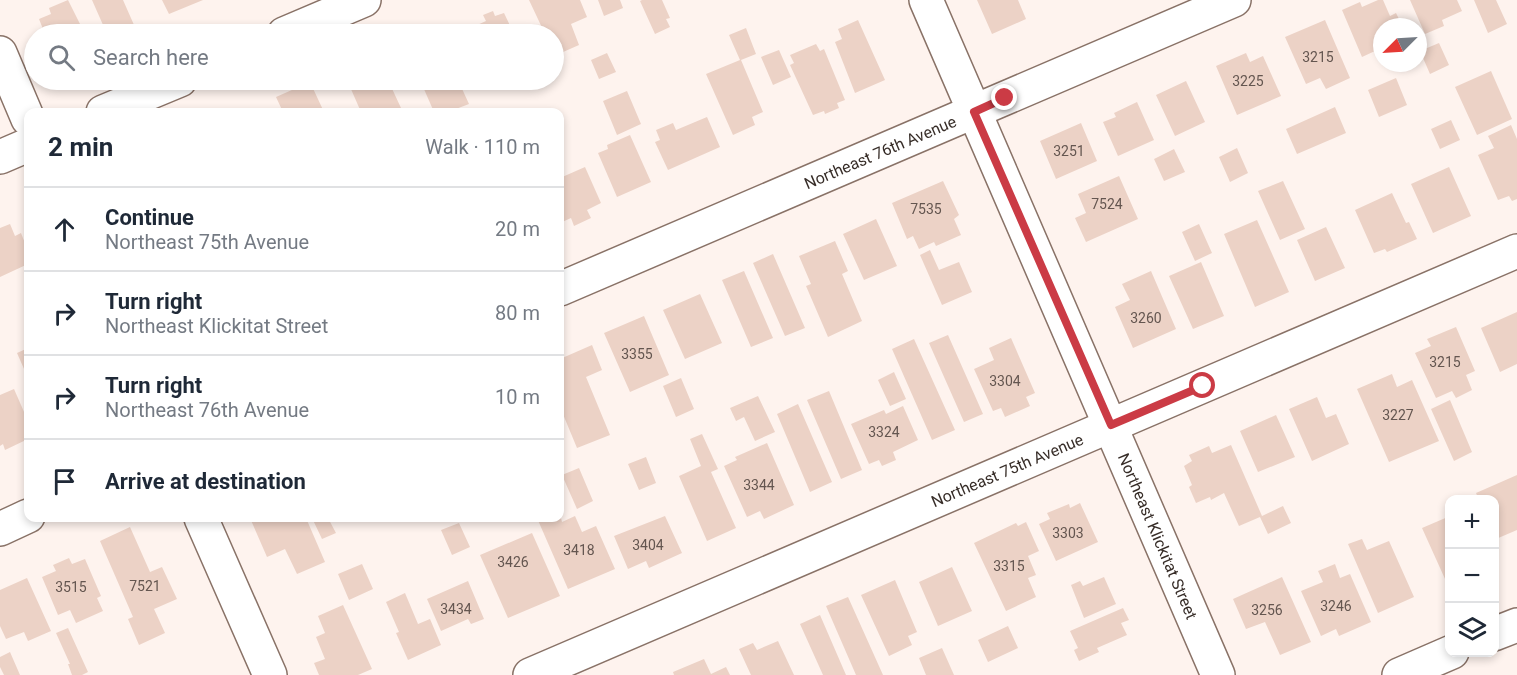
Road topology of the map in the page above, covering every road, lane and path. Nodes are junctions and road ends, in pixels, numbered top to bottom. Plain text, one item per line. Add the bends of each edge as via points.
1 (364, 0) edge
2 (926, 0) edge
3 (1234, 0) edge
4 (308, 24) edge
5 (0, 53) edge
6 (156, 90) edge
7 (113, 108) edge
8 (24, 110) edge
9 (974, 112) junction
10 (24, 147) edge
11 (0, 157) edge
12 (1517, 251) edge
13 (564, 287) edge
14 (1111, 425) junction
15 (24, 518) edge
16 (203, 522) edge
17 (0, 529) edge
18 (1517, 625) edge
19 (1499, 632) edge
20 (1445, 655) edge
21 (270, 675) edge
22 (530, 675) edge
23 (1218, 675) edge
24 (1400, 675) edge

1 - 4 street
2 - 9 street, Northeast Klickitat Street
3 - 9 street, Northeast 76th Avenue
5 - 8 street
6 - 7 street
9 - 13 street, Northeast 76th Avenue
9 - 14 street, Northeast Klickitat Street
10 - 11 street
12 - 14 street, Northeast 75th Avenue
14 - 22 street, Northeast 75th Avenue
14 - 23 street, Northeast Klickitat Street
15 - 17 street
16 - 21 street
18 - 19 street
20 - 24 street

